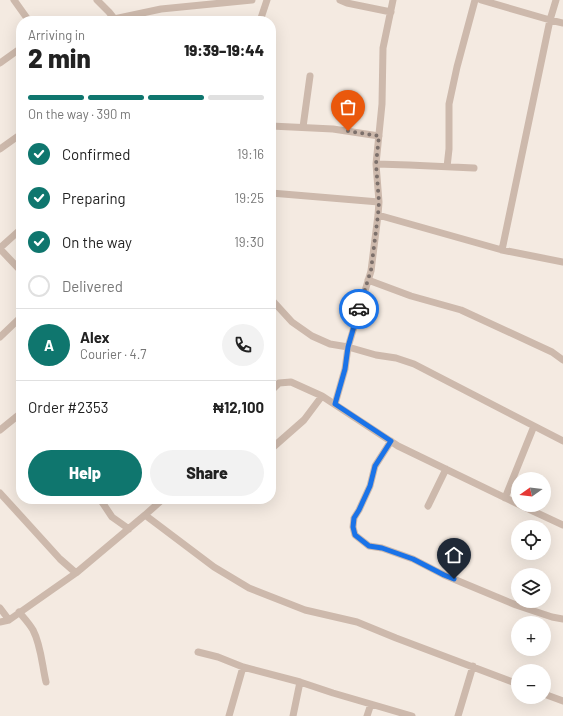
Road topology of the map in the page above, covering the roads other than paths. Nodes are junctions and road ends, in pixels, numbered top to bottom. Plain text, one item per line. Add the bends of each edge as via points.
1 (14, 0) edge
2 (97, 0) edge
3 (252, 0) edge
4 (267, 0) edge
5 (340, 0) edge
6 (393, 0) edge
7 (475, 0) edge
8 (485, 0) edge
9 (556, 0) edge
10 (391, 12) junction
11 (25, 16) edge
12 (112, 16) edge
13 (132, 16) edge
14 (262, 16) edge
15 (550, 20) junction
16 (563, 23) edge
17 (16, 52) edge
18 (0, 63) edge
19 (310, 76) dead end
20 (276, 126) edge
21 (304, 127) junction
22 (379, 136) junction
23 (16, 138) edge
24 (0, 149) edge
25 (376, 164) junction
26 (447, 167) junction
27 (474, 168) dead end
28 (276, 193) edge
29 (379, 202) junction
30 (378, 215) junction
31 (16, 234) edge
32 (0, 249) edge
33 (502, 250) junction
34 (563, 262) edge
35 (16, 266) edge
36 (368, 280) junction
37 (276, 304) edge
38 (16, 322) edge
39 (0, 337) edge
40 (348, 347) junction
41 (563, 360) edge
42 (276, 386) edge
43 (322, 396) junction
44 (335, 404) junction
45 (16, 419) edge
46 (534, 426) junction
47 (0, 430) edge
48 (391, 441) junction
49 (563, 441) edge
50 (276, 445) edge
51 (446, 469) junction
52 (0, 493) edge
53 (505, 498) junction
54 (511, 501) edge
55 (103, 504) edge
56 (158, 504) edge
57 (428, 506) dead end
58 (534, 512) edge
59 (146, 515) junction
60 (563, 525) edge
61 (129, 529) junction
62 (76, 573) junction
63 (0, 608) edge
64 (19, 612) junction
65 (563, 619) edge
66 (8, 620) junction
67 (0, 622) edge
68 (198, 652) dead end
69 (473, 666) junction
70 (242, 667) junction
71 (511, 681) edge
72 (46, 682) dead end
73 (300, 682) junction
74 (551, 697) edge
75 (563, 701) edge
76 (371, 704) junction
77 (230, 716) edge
78 (293, 716) edge
79 (367, 716) edge
80 (412, 716) edge
81 (458, 716) edge

1 - 11 street
2 - 12 street
3 - 13 street via 162,9
4 - 14 street
5 - 10 street via 347,4
6 - 10 street
7 - 26 street via 449,104
8 - 15 street
9 - 15 street
10 - 22 street via 384,48
15 - 16 street
15 - 33 street
17 - 18 street
19 - 21 street
20 - 21 street
21 - 22 street
22 - 25 street
23 - 24 street
25 - 26 street
25 - 29 street
26 - 27 street
28 - 29 street
29 - 30 street
30 - 33 street
30 - 36 street
31 - 32 street
32 - 35 street
33 - 34 street
36 - 40 street
36 - 41 street via 411,296 461,310 552,352
37 - 40 street via 292,322 312,336 330,344
38 - 39 street
40 - 44 street
40 - 46 street via 414,364
42 - 43 street via 279,383 291,382
43 - 44 street
43 - 50 street via 304,420
44 - 48 street
45 - 47 street
46 - 49 street
46 - 53 street
48 - 51 street
48 - 65 street via 375,466 370,486 354,518 355,535 369,546 413,559 516,605
51 - 53 street
51 - 57 street
52 - 62 street
53 - 54 street
55 - 61 street via 112,517
56 - 59 street
58 - 60 street
59 - 61 street
59 - 69 street via 214,566 249,588 306,610 358,622
61 - 62 street
62 - 64 street
63 - 66 street
64 - 66 street
64 - 72 street via 33,630 38,642
66 - 67 street
68 - 70 street
69 - 71 street
69 - 81 street
70 - 73 street
70 - 77 street
73 - 76 street
73 - 78 street
74 - 75 street
76 - 79 street
76 - 80 street

